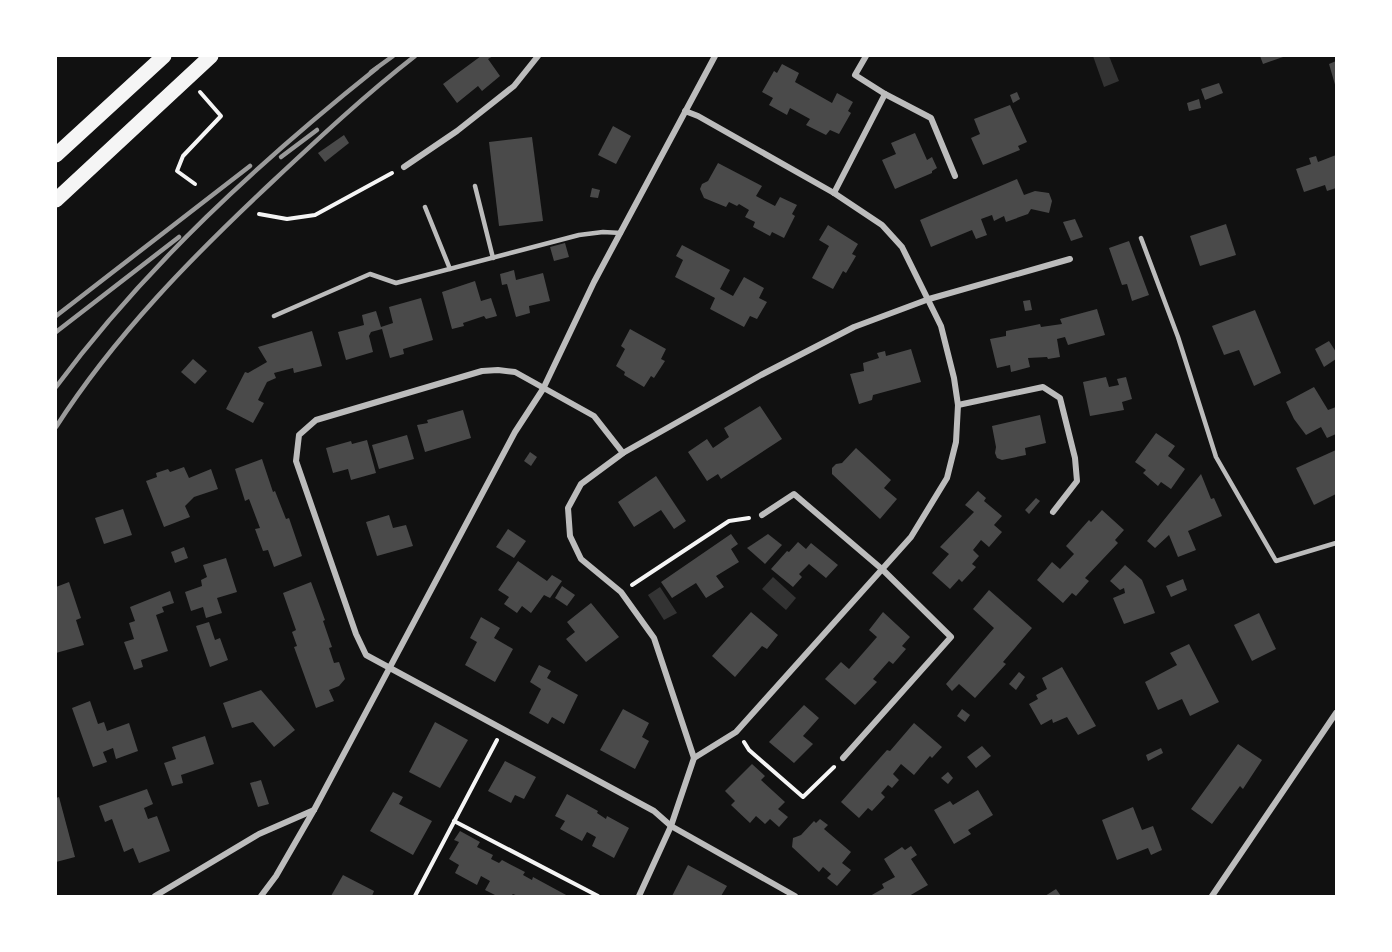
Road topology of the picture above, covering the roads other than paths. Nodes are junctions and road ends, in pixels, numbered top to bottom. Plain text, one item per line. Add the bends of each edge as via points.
1 (164, 56) edge
2 (211, 56) edge
3 (538, 56) edge
4 (715, 56) edge
5 (866, 56) edge
6 (885, 94) junction
7 (685, 111) junction
8 (56, 155) edge
9 (404, 167) road end
10 (955, 176) dead end
11 (475, 186) dead end
12 (834, 193) junction
13 (56, 200) edge
14 (425, 207) dead end
15 (621, 233) junction
16 (1141, 238) dead end
17 (493, 258) junction
18 (1070, 260) dead end
19 (450, 269) junction
20 (929, 299) junction
21 (274, 316) dead end
22 (543, 389) junction
23 (958, 405) junction
24 (623, 453) junction
25 (1053, 512) dead end
26 (762, 515) road end
27 (1336, 543) edge
28 (883, 570) junction
29 (390, 668) junction
30 (1336, 714) edge
31 (694, 758) junction
32 (843, 758) road end
33 (314, 810) junction
34 (671, 826) junction
35 (155, 897) edge
36 (261, 897) edge
37 (639, 897) edge
38 (795, 897) edge
39 (1212, 897) edge

1 - 8 main road
2 - 13 main road
3 - 9 street via 514,86
4 - 7 street
5 - 6 street via 855,75
6 - 10 street via 931,118
6 - 12 street
7 - 12 street
7 - 15 street
11 - 17 lane
12 - 20 street via 882,225 902,247
14 - 19 lane
15 - 17 lane via 579,235
15 - 22 street
16 - 27 lane via 1216,457 1276,561
17 - 19 lane
18 - 20 street
19 - 21 lane via 396,283 370,274
20 - 23 street via 941,326
20 - 24 street via 854,327
22 - 24 street via 594,416
22 - 29 street via 515,432
22 - 29 street via 515,372 482,370 316,420 299,435 296,461 356,634 366,655
23 - 25 street via 1042,387 1060,398 1076,458 1077,481
23 - 28 street via 956,442 947,478 912,537
24 - 31 street via 581,484 568,507 570,536 581,559 621,592 654,638
26 - 28 street via 794,494
28 - 31 street via 736,732
28 - 32 street via 951,637
29 - 33 street
29 - 34 street via 654,811
30 - 39 street
31 - 34 street
33 - 35 street via 259,834
33 - 36 street
34 - 37 street
34 - 38 street

